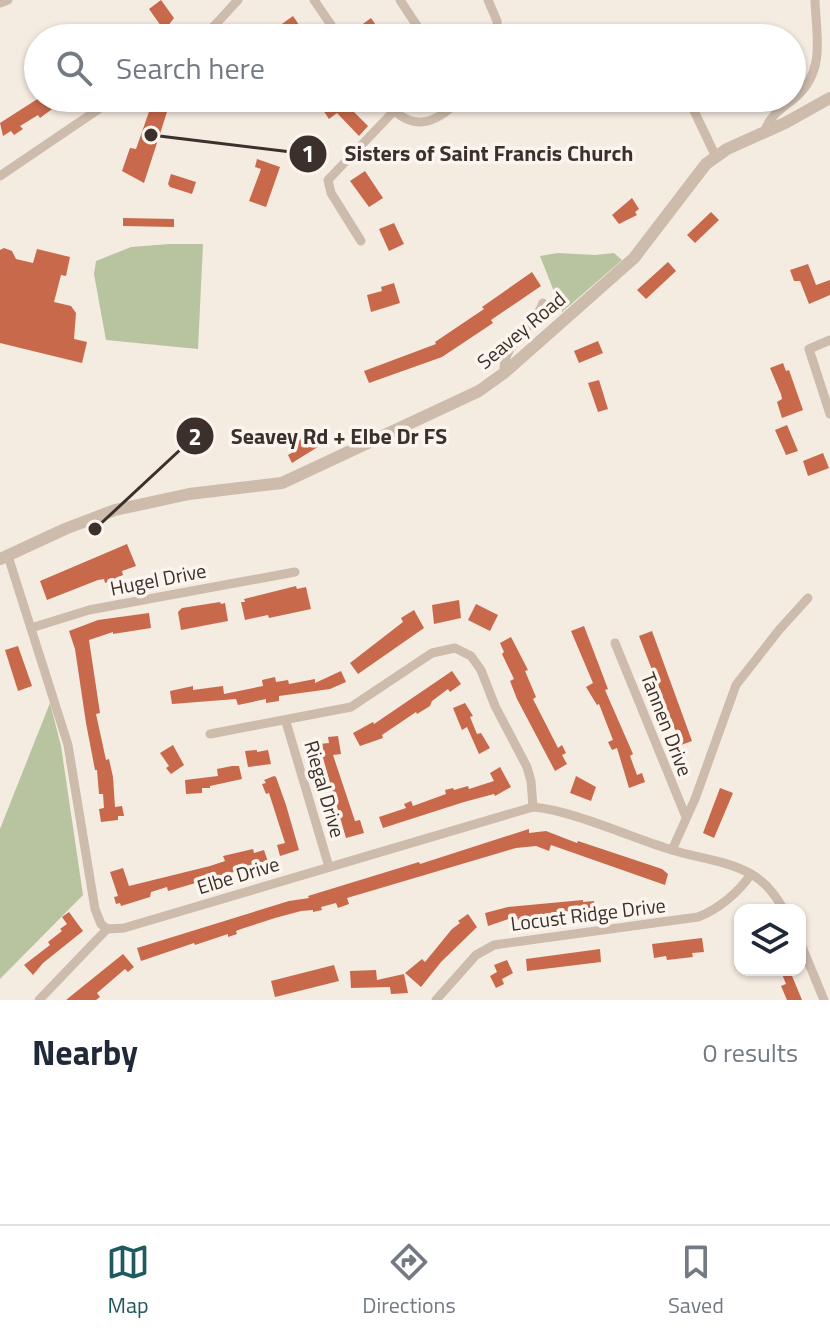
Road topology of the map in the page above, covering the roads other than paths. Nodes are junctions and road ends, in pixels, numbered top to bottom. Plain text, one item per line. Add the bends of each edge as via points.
1 (8, 0) edge
2 (238, 0) edge
3 (314, 0) edge
4 (400, 0) edge
5 (488, 0) edge
6 (815, 0) edge
7 (0, 3) edge
8 (216, 24) edge
9 (330, 24) edge
10 (416, 24) edge
11 (497, 24) edge
12 (806, 84) edge
13 (830, 98) edge
14 (806, 111) edge
15 (94, 112) edge
16 (393, 112) edge
17 (396, 112) edge
18 (445, 112) edge
19 (695, 112) edge
20 (778, 112) edge
21 (804, 112) edge
22 (764, 133) junction
23 (716, 157) junction
24 (0, 176) edge
25 (361, 241) dead end
26 (543, 303) dead end
27 (830, 340) edge
28 (504, 373) junction
29 (830, 414) edge
30 (4, 558) edge
31 (295, 572) dead end
32 (808, 598) dead end
33 (31, 628) junction
34 (615, 643) dead end
35 (286, 722) junction
36 (210, 734) dead end
37 (533, 807) junction
38 (686, 817) junction
39 (672, 850) junction
40 (329, 867) junction
41 (751, 874) junction
42 (780, 904) edge
43 (107, 929) junction
44 (806, 956) edge
45 (39, 1000) edge
46 (436, 1000) edge
47 (824, 1000) edge

1 - 7 street
2 - 8 street
3 - 9 street
4 - 10 street
5 - 11 street
6 - 12 street via 816,68
13 - 14 street, Seavey Road
15 - 24 street
16 - 25 street via 328,180
17 - 18 street via 411,122 427,122
19 - 23 street
20 - 22 street
21 - 22 street, Seavey Road
22 - 23 street, Seavey Road
23 - 28 street, Seavey Road via 694,177 634,258
26 - 28 street via 537,319 507,349
27 - 29 street via 809,349
28 - 30 street, Seavey Road via 479,391 282,483 115,510
30 - 33 street
31 - 33 street, Hugel Drive via 89,610
32 - 38 street via 736,685
33 - 43 street via 68,745 95,909
34 - 38 street, Tannen Drive
35 - 36 street
35 - 37 street via 351,707 432,653 464,651 481,670 527,767
35 - 40 street, Riegal Drive
37 - 39 street
37 - 40 street, Elbe Drive
38 - 39 street
39 - 41 street
40 - 43 street, Elbe Drive
41 - 42 street
41 - 46 street, Locust Ridge Drive via 717,908 698,917 494,945 476,955
43 - 45 street
44 - 47 street

